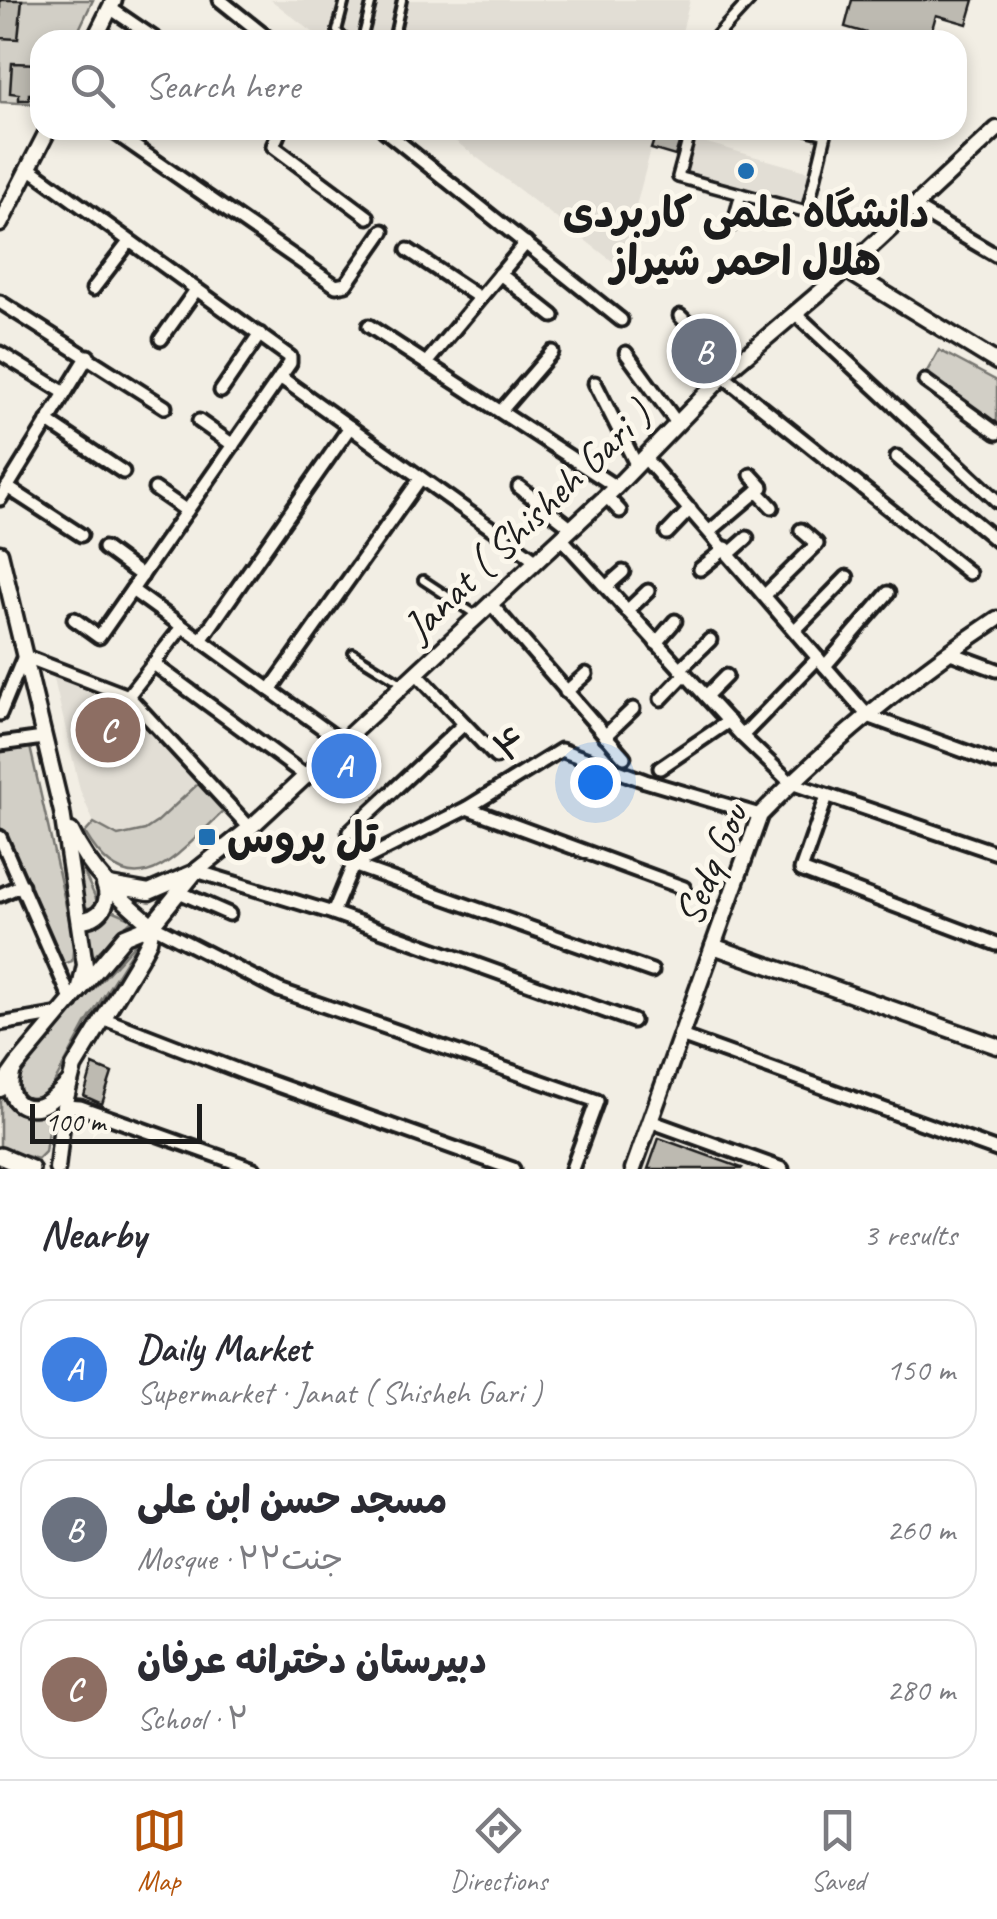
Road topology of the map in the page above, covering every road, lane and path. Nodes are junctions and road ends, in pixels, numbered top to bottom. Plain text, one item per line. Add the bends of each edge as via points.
1 (220, 0) edge
2 (344, 0) edge
3 (372, 0) edge
4 (402, 0) edge
5 (750, 0) edge
6 (112, 4) edge
7 (99, 30) edge
8 (144, 30) edge
9 (258, 30) edge
10 (336, 30) edge
11 (364, 30) edge
12 (395, 30) edge
13 (723, 30) edge
14 (997, 129) edge
15 (43, 140) edge
16 (126, 140) edge
17 (276, 140) edge
18 (397, 140) edge
19 (688, 140) edge
20 (824, 140) edge
21 (29, 168) junction
22 (741, 194) junction
23 (914, 207) junction
24 (368, 216) dead end
25 (0, 224) edge
26 (732, 226) dead end
27 (384, 232) dead end
28 (128, 242) junction
29 (526, 242) junction
30 (408, 250) dead end
31 (997, 256) edge
32 (846, 270) junction
33 (500, 274) junction
34 (93, 289) dead end
35 (196, 290) junction
36 (480, 298) junction
37 (0, 302) edge
38 (794, 313) junction
39 (553, 316) dead end
40 (680, 316) dead end
41 (621, 320) dead end
42 (369, 326) dead end
43 (260, 334) junction
44 (161, 339) dead end
45 (552, 352) dead end
46 (626, 353) dead end
47 (0, 354) edge
48 (88, 356) junction
49 (427, 362) junction
50 (997, 362) edge
51 (728, 372) junction
52 (280, 377) junction
53 (925, 381) dead end
54 (595, 383) dead end
55 (221, 390) dead end
56 (65, 393) junction
57 (164, 406) dead end
58 (500, 410) junction
59 (47, 421) junction
60 (199, 421) dead end
61 (677, 423) junction
62 (350, 428) junction
63 (997, 433) edge
64 (233, 445) junction
65 (897, 457) dead end
66 (640, 460) junction
67 (123, 472) dead end
68 (752, 475) dead end
69 (420, 479) junction
70 (7, 487) junction
71 (519, 488) dead end
72 (155, 489) dead end
73 (756, 491) junction
74 (611, 492) junction
75 (0, 499) edge
76 (997, 501) edge
77 (772, 507) dead end
78 (690, 509) junction
79 (620, 510) dead end
80 (187, 511) junction
81 (802, 530) dead end
82 (710, 531) junction
83 (566, 533) junction
84 (667, 533) dead end
85 (81, 535) dead end
86 (746, 538) dead end
87 (997, 541) edge
88 (104, 548) dead end
89 (728, 551) junction
90 (0, 553) edge
91 (537, 561) junction
92 (700, 569) dead end
93 (623, 572) dead end
94 (969, 573) dead end
95 (142, 576) junction
96 (847, 577) dead end
97 (3, 578) edge
98 (423, 580) dead end
99 (606, 588) junction
100 (132, 590) junction
101 (648, 591) dead end
102 (888, 593) dead end
103 (765, 595) junction
104 (6, 601) edge
105 (491, 604) junction
106 (627, 611) junction
107 (478, 616) junction
108 (74, 619) dead end
109 (997, 619) edge
110 (676, 622) dead end
111 (182, 627) junction
112 (795, 630) junction
113 (201, 640) junction
114 (710, 640) dead end
115 (656, 643) junction
116 (948, 652) junction
117 (353, 653) dead end
118 (24, 656) junction
119 (822, 662) junction
120 (155, 665) junction
121 (997, 670) edge
122 (683, 672) junction
123 (416, 673) junction
124 (586, 674) dead end
125 (726, 676) dead end
126 (404, 685) junction
127 (270, 690) junction
128 (566, 692) junction
129 (128, 696) junction
130 (706, 696) junction
131 (661, 699) dead end
132 (633, 709) dead end
133 (0, 714) edge
134 (868, 716) junction
135 (728, 721) junction
136 (464, 724) junction
137 (605, 736) junction
138 (742, 736) junction
139 (43, 738) junction
140 (342, 742) junction
141 (0, 744) edge
142 (496, 757) dead end
143 (624, 757) dead end
144 (997, 764) edge
145 (660, 768) dead end
146 (306, 776) junction
147 (792, 783) junction
148 (827, 796) junction
149 (467, 808) junction
150 (62, 812) junction
151 (760, 815) junction
152 (250, 828) junction
153 (348, 832) dead end
154 (0, 837) edge
155 (997, 853) edge
156 (353, 865) junction
157 (196, 871) junction
158 (104, 884) junction
159 (22, 885) junction
160 (684, 888) dead end
161 (179, 892) junction
162 (0, 895) edge
163 (333, 913) junction
164 (229, 914) dead end
165 (80, 920) junction
166 (152, 925) junction
167 (997, 944) edge
168 (713, 946) junction
169 (652, 971) dead end
170 (76, 996) junction
171 (59, 1014) junction
172 (102, 1018) junction
173 (633, 1021) dead end
174 (0, 1024) edge
175 (681, 1036) junction
176 (997, 1046) edge
177 (17, 1064) junction
178 (70, 1082) junction
179 (0, 1090) edge
180 (64, 1106) junction
181 (650, 1122) junction
182 (997, 1150) edge
183 (0, 1156) edge
184 (31, 1169) edge
185 (56, 1169) edge
186 (254, 1169) edge
187 (513, 1169) edge
188 (572, 1169) edge
189 (633, 1169) edge
190 (782, 1169) edge

1 - 9 street
2 - 10 lane
3 - 11 lane
4 - 12 lane
5 - 13 street
6 - 7 street
6 - 8 street
14 - 23 street, Janat ( Shisheh Gari )
15 - 21 street
16 - 27 street via 341,286
17 - 24 street via 274,146
18 - 29 street
19 - 22 street via 678,177
20 - 22 street via 807,212
21 - 25 street
21 - 28 street
22 - 26 street
23 - 31 street
23 - 32 street, Janat ( Shisheh Gari )
28 - 34 street
28 - 35 street
29 - 33 street
29 - 41 street
30 - 36 street
32 - 38 street, Janat ( Shisheh Gari )
32 - 50 street
33 - 36 street
33 - 39 street
35 - 43 street
35 - 44 street
36 - 49 street
37 - 48 street
38 - 51 street, Janat ( Shisheh Gari )
38 - 76 street
40 - 51 street
42 - 49 street
43 - 52 street via 290,357
43 - 55 street
45 - 58 street
46 - 61 street
47 - 56 street
48 - 56 street
48 - 57 street
49 - 58 street
51 - 61 street, Janat ( Shisheh Gari )
51 - 94 street
52 - 62 street
52 - 64 street
53 - 63 street
54 - 66 street
56 - 59 street
58 - 74 street
59 - 67 street
59 - 70 street
60 - 64 street
61 - 66 street, Janat ( Shisheh Gari )
62 - 69 street
62 - 113 street
64 - 80 street
65 - 87 street
66 - 74 street, Janat ( Shisheh Gari )
66 - 78 street
68 - 73 street via 762,486
69 - 91 street
69 - 127 street
70 - 75 street
70 - 85 street
71 - 83 street
72 - 80 street
73 - 77 street
73 - 82 street
74 - 79 street
74 - 83 street, Janat ( Shisheh Gari )
78 - 82 street
78 - 84 street
80 - 95 street
81 - 103 street via 817,544
82 - 89 street
83 - 91 street, Janat ( Shisheh Gari )
83 - 99 street
86 - 89 street
88 - 95 street
89 - 92 street
89 - 103 street
90 - 97 street
91 - 105 street, Janat ( Shisheh Gari )
93 - 99 street
95 - 100 street
96 - 112 street
97 - 104 street
98 - 107 lane
99 - 106 street
100 - 108 street via 99,637
100 - 111 street
101 - 106 street
102 - 119 street
103 - 112 street
104 - 118 street
105 - 107 street, Janat ( Shisheh Gari )
105 - 128 street
106 - 115 street
107 - 123 street, Janat ( Shisheh Gari )
109 - 116 street, Sedq Gou
110 - 115 street
111 - 113 street
111 - 120 street
112 - 119 street
113 - 127 street
114 - 122 street
115 - 122 street
116 - 121 street
116 - 134 street, Sedq Gou
117 - 126 lane
118 - 129 street
118 - 133 street
118 - 139 street
119 - 134 street
119 - 138 street
120 - 129 street
120 - 146 street
122 - 130 street
122 - 131 street
123 - 126 street, Janat ( Shisheh Gari )
123 - 136 street
124 - 128 street
125 - 130 street
126 - 140 street, Janat ( Shisheh Gari )
127 - 140 street
128 - 137 street
129 - 152 street
130 - 135 street
132 - 137 street
134 - 144 street
134 - 147 street, Sedq Gou
135 - 138 street
135 - 145 street
136 - 142 street
136 - 153 street
137 - 143 street
138 - 147 street
139 - 141 street
139 - 150 street
140 - 146 street, Janat ( Shisheh Gari )
146 - 152 street, Janat ( Shisheh Gari )
147 - 148 street
147 - 151 street, Sedq Gou
148 - 155 street
148 - 167 street via 802,870
149 - 151 street, ۴ via 561,750
149 - 156 street, ۴
149 - 160 street
150 - 158 street
150 - 165 street
151 - 168 street, Sedq Gou
152 - 157 street, Janat ( Shisheh Gari )
154 - 159 street
156 - 163 street
156 - 169 street
157 - 158 street via 149,892
157 - 161 street, Janat ( Shisheh Gari )
157 - 163 street
158 - 165 street via 103,910
158 - 166 street
159 - 162 street
159 - 170 street
161 - 164 street
161 - 166 street, Janat ( Shisheh Gari )
163 - 173 street
165 - 170 street via 85,965
166 - 170 street via 125,936
166 - 172 street
166 - 188 street via 279,990 597,1101
168 - 175 street, Sedq Gou
168 - 176 street
170 - 171 street
171 - 174 street
171 - 177 street
172 - 178 street
172 - 187 street
175 - 181 street, Sedq Gou
175 - 182 street
177 - 178 street via 8,1086 20,1104 36,1107
177 - 179 street
178 - 180 street
180 - 185 street
180 - 186 street
181 - 189 street, Sedq Gou
181 - 190 street
183 - 184 main road

